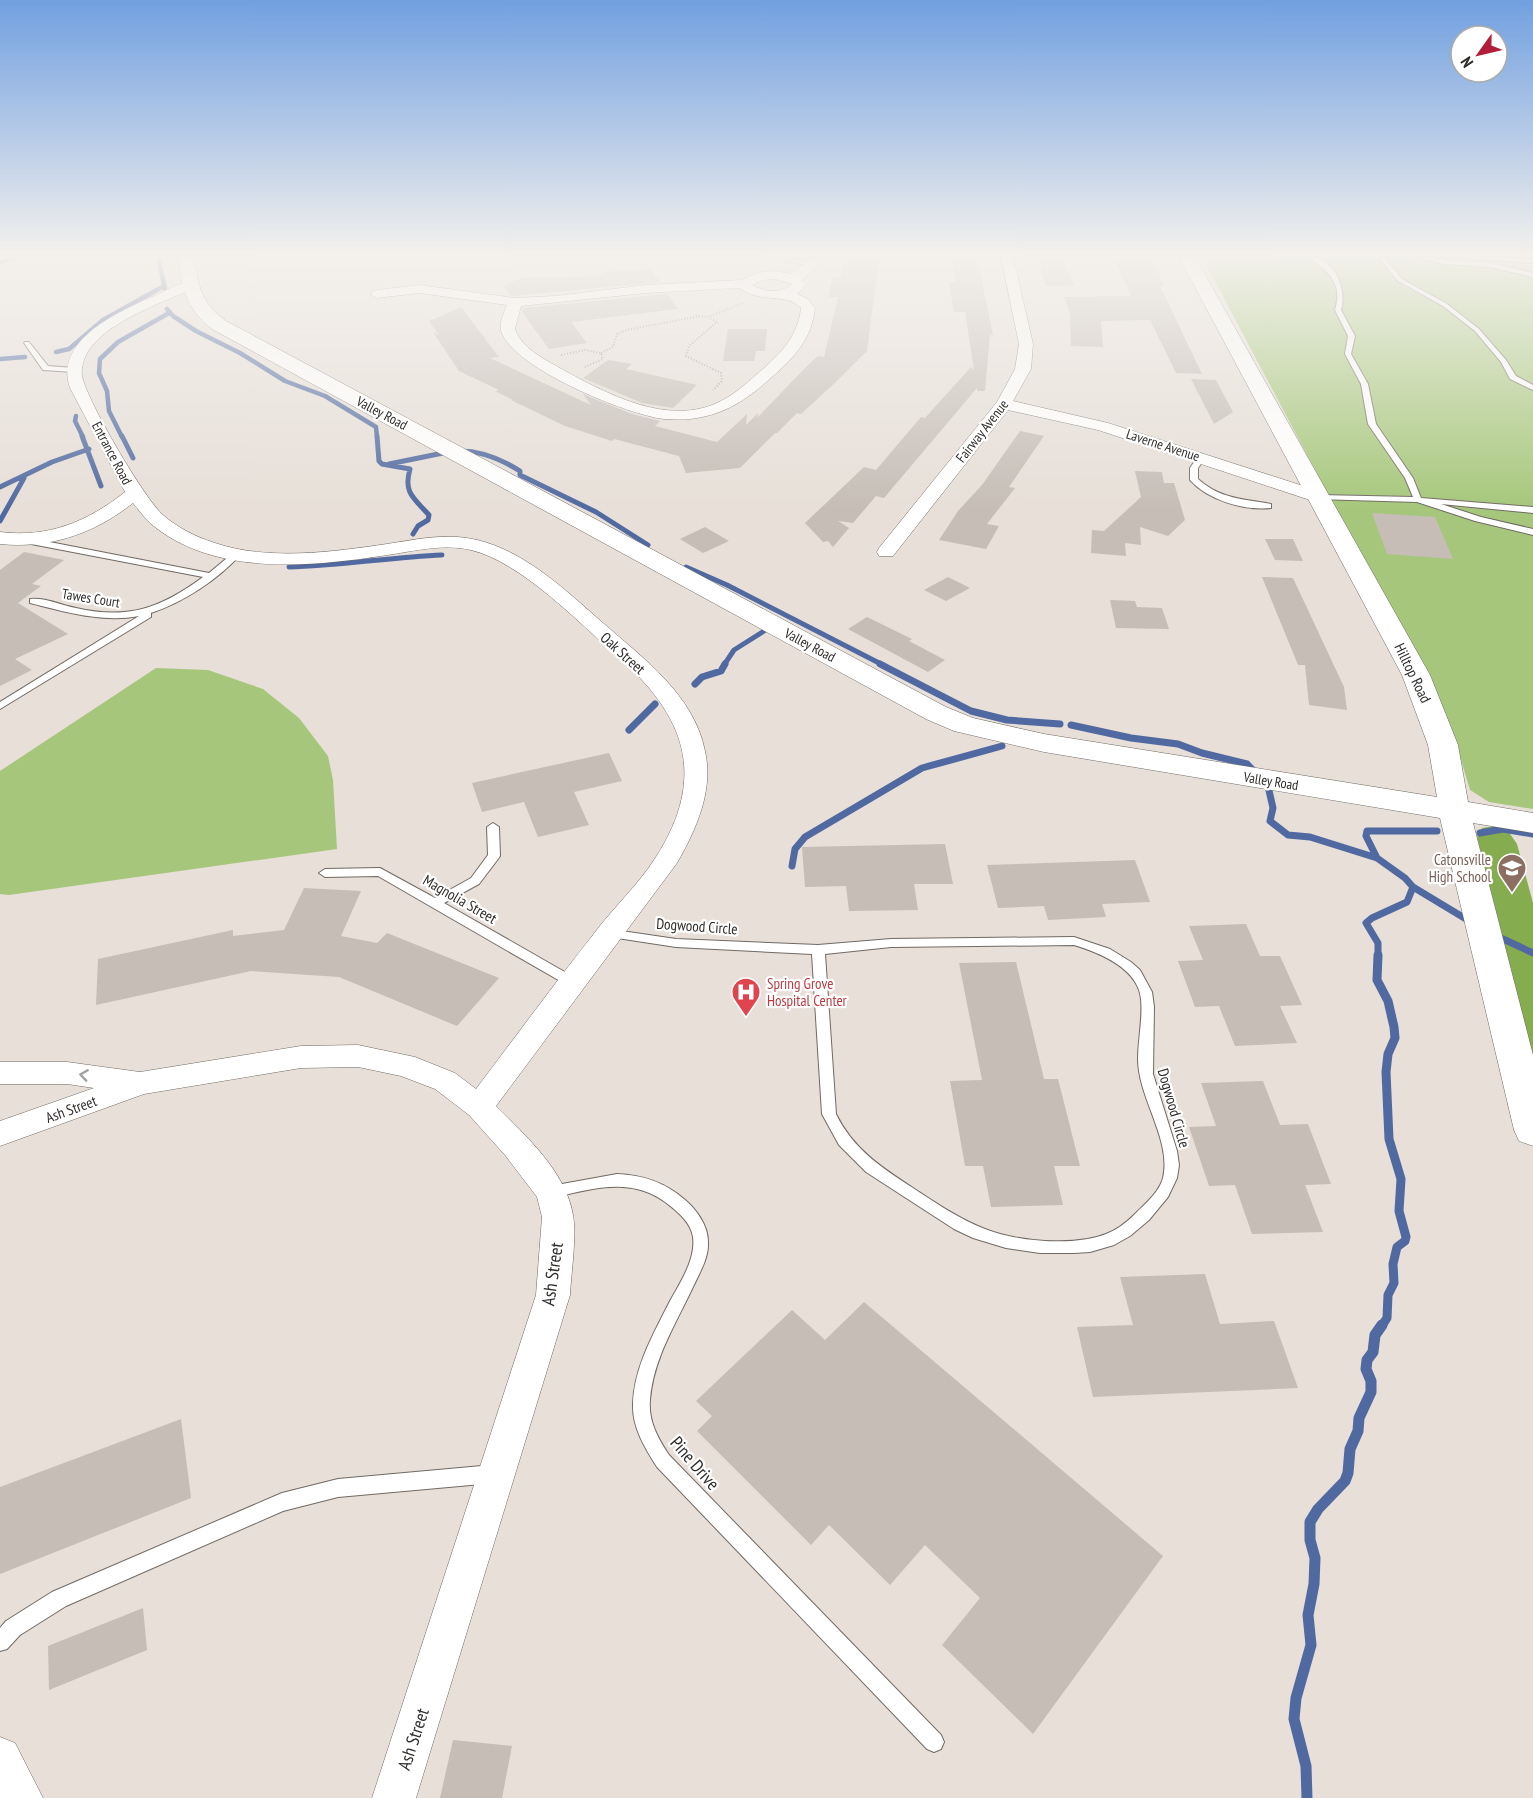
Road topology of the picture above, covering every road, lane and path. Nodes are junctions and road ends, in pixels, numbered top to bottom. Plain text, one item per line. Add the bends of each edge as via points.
1 (91, 341) edge
2 (248, 341) edge
3 (516, 341) edge
4 (615, 341) edge
5 (695, 341) edge
6 (799, 341) edge
7 (1025, 341) edge
8 (1232, 341) edge
9 (1353, 341) edge
10 (1485, 341) edge
11 (27, 343) dead end
12 (601, 353) junction
13 (536, 360) junction
14 (74, 370) junction
15 (561, 374) junction
16 (1533, 388) edge
17 (1004, 404) junction
18 (720, 408) junction
19 (1202, 457) junction
20 (134, 493) junction
21 (1319, 497) junction
22 (1419, 500) junction
23 (1268, 506) dead end
24 (1533, 510) edge
25 (1533, 532) edge
26 (29, 540) junction
27 (3, 541) edge
28 (886, 552) dead end
29 (236, 555) junction
30 (211, 576) junction
31 (33, 601) dead end
32 (161, 607) junction
33 (0, 706) edge
34 (1454, 811) junction
35 (1533, 823) edge
36 (493, 827) dead end
37 (325, 873) dead end
38 (435, 903) junction
39 (608, 933) junction
40 (818, 950) junction
41 (572, 982) junction
42 (0, 1073) edge
43 (142, 1083) junction
44 (478, 1107) junction
45 (1533, 1130) edge
46 (0, 1134) edge
47 (552, 1192) junction
48 (497, 1473) junction
49 (0, 1642) edge
50 (934, 1742) dead end
51 (0, 1758) edge
52 (21, 1798) edge
53 (394, 1798) edge

1 - 14 street
2 - 34 street, Valley Road via 964,725 1044,743
3 - 13 street
4 - 12 path via 613,347
5 - 18 path via 686,356 721,373 722,381 706,397 710,404
6 - 18 street via 743,395
7 - 17 street, Fairway Avenue via 1023,369
8 - 21 street, Hilltop Road
9 - 22 lane via 1348,354 1366,389 1369,415 1410,475
10 - 16 lane via 1513,377
11 - 14 lane via 46,368
12 - 13 path via 577,350
12 - 15 path via 603,358
13 - 15 street
14 - 20 street, Entrance Road via 80,393
15 - 18 street via 651,412 687,414
17 - 19 street, Laverne Avenue via 1102,426
17 - 28 street, Fairway Avenue
19 - 21 street, Laverne Avenue
19 - 23 lane via 1194,468 1194,480 1206,492
20 - 26 street, Entrance Road via 82,528
20 - 29 street, Oak Street via 144,508 179,536
21 - 22 lane
21 - 34 street, Hilltop Road via 1416,675 1443,745
22 - 24 lane
22 - 25 lane
26 - 27 street, Entrance Road
26 - 30 lane
29 - 30 lane, Tawes Court
29 - 39 street, Oak Street via 330,556 424,545 474,544 510,559 636,662 661,688 693,742 692,801 671,853
30 - 32 lane, Tawes Court
31 - 32 lane, Tawes Court via 105,616 125,616
32 - 33 lane
34 - 35 street, Valley Road
34 - 45 street, Hilltop Road
36 - 38 lane via 494,856 475,881
37 - 38 lane, Magnolia Street via 380,872
38 - 41 lane, Magnolia Street
39 - 40 lane, Dogwood Circle via 676,943
39 - 41 street, Oak Street
40 - 40 lane, Dogwood Circle via 829,1114 838,1135 860,1161 979,1234 1015,1244 1070,1246 1103,1242 1136,1224 1158,1200 1170,1178 1171,1153 1151,1100 1145,1066 1146,991 1136,974 1115,958 1074,941 891,943
41 - 44 street, Oak Street
43 -> 42 street, Ash Street via 67,1073
43 - 44 street, Ash Street via 301,1058 358,1056 405,1065 445,1081
43 - 46 street, Ash Street
44 - 47 street, Ash Street via 516,1146
47 - 48 street, Ash Street via 558,1217 553,1295
47 - 50 lane, Pine Drive via 606,1180 631,1180 659,1187 695,1220 701,1243 695,1266 647,1368 641,1404 647,1435 663,1461
48 - 49 lane via 338,1488 282,1502 59,1599 13,1628
48 - 53 street, Ash Street
51 - 52 street

